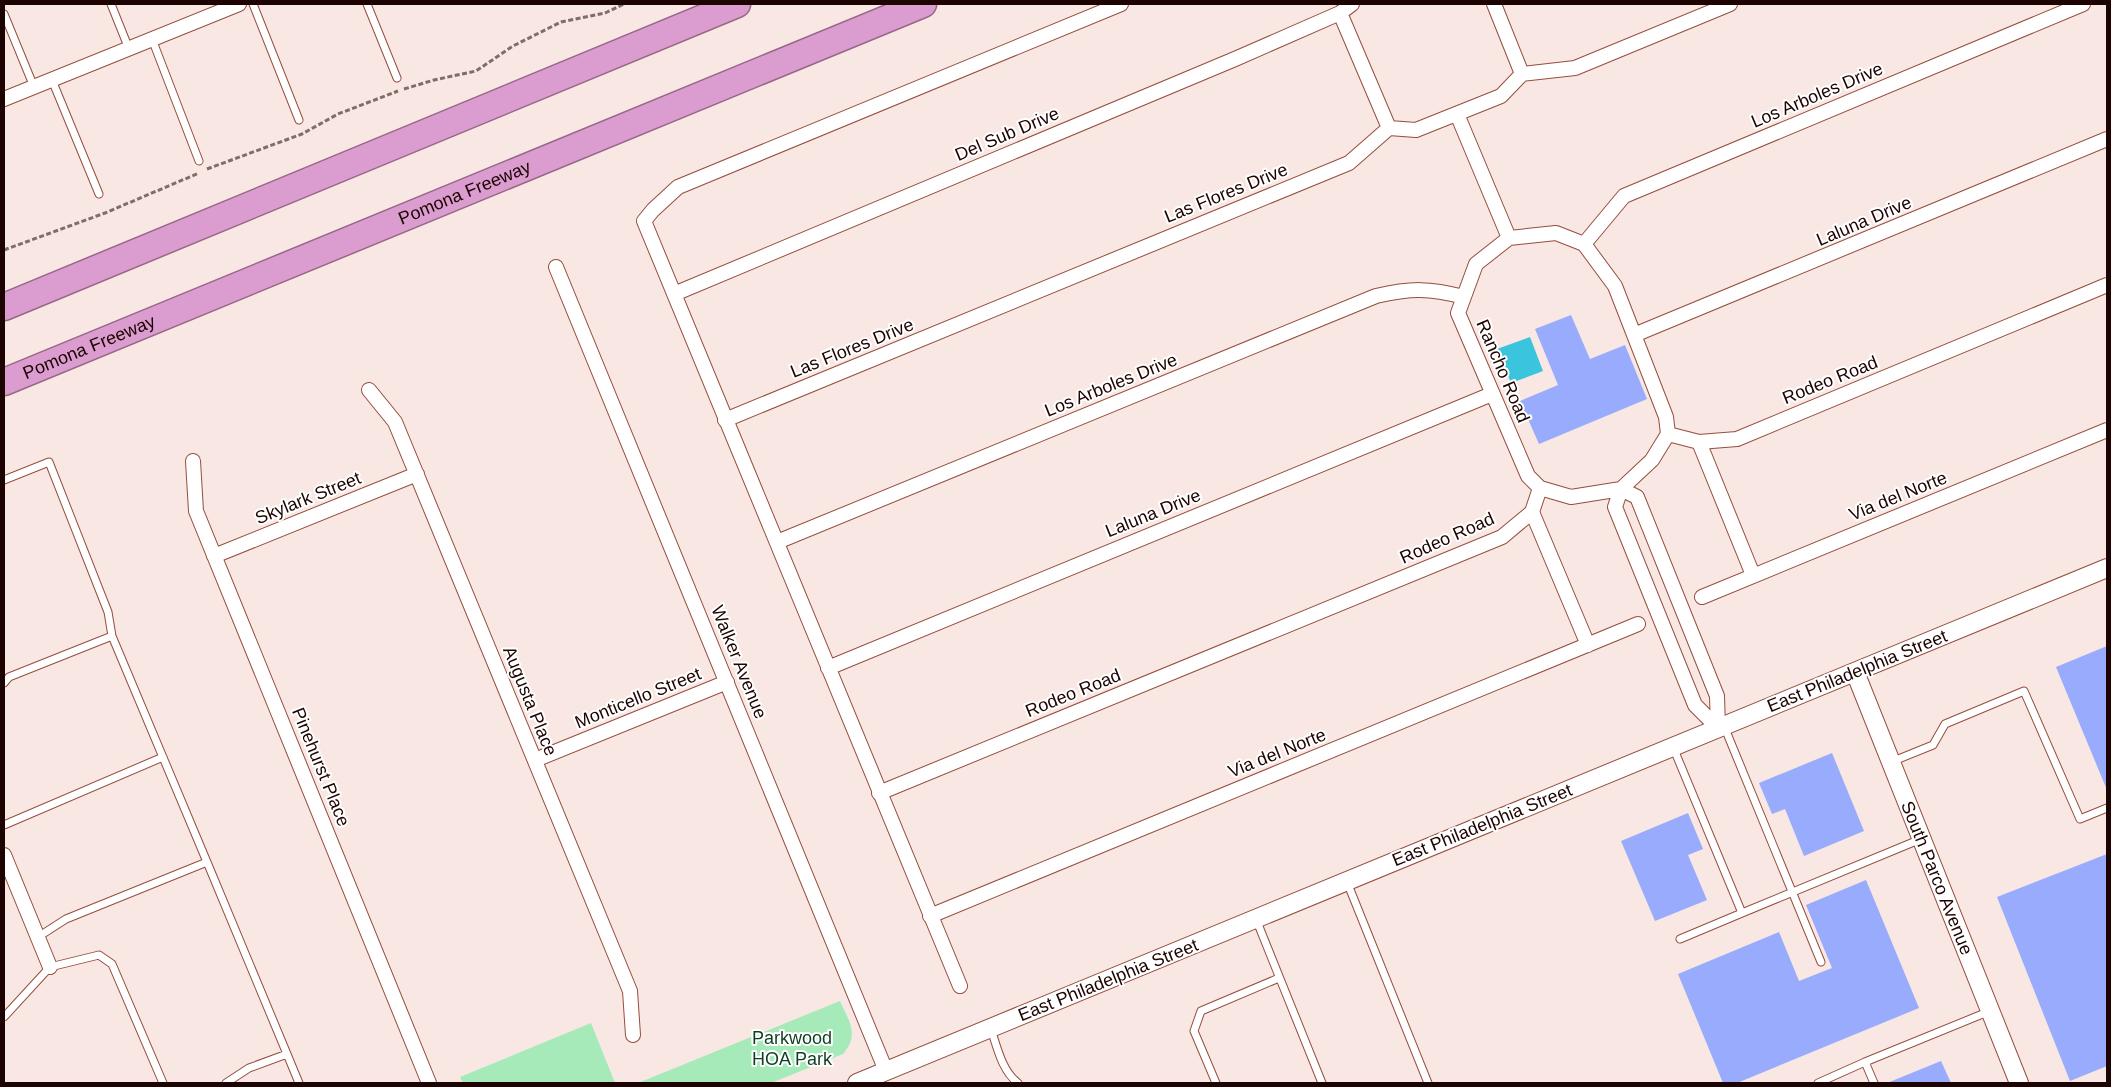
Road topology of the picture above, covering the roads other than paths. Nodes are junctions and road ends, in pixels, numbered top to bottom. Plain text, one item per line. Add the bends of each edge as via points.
1 (111, 4) edge
2 (253, 4) edge
3 (366, 4) edge
4 (737, 4) edge
5 (924, 4) edge
6 (1121, 4) edge
7 (1352, 4) edge
8 (1494, 4) edge
9 (1730, 4) edge
10 (2083, 4) edge
11 (232, 5) edge
12 (1340, 13) junction
13 (4, 14) edge
14 (152, 39) junction
15 (129, 49) junction
16 (1522, 74) junction
17 (397, 78) dead end
18 (52, 80) junction
19 (34, 87) junction
20 (4, 99) edge
21 (1457, 114) junction
22 (299, 120) dead end
23 (1389, 128) junction
24 (2107, 139) edge
25 (199, 162) dead end
26 (99, 194) dead end
27 (1509, 238) junction
28 (1584, 244) junction
29 (556, 267) dead end
30 (2107, 285) edge
31 (674, 294) junction
32 (1464, 297) junction
33 (4, 307) edge
34 (1634, 335) junction
35 (4, 382) edge
36 (368, 390) dead end
37 (1492, 394) junction
38 (726, 420) junction
39 (2107, 430) edge
40 (1668, 434) junction
41 (1699, 442) junction
42 (193, 462) dead end
43 (417, 474) junction
44 (4, 480) edge
45 (1540, 488) junction
46 (1620, 489) junction
47 (1532, 512) junction
48 (778, 542) junction
49 (214, 556) junction
50 (2107, 568) edge
51 (1753, 575) junction
52 (1702, 597) dead end
53 (1638, 624) dead end
54 (112, 636) junction
55 (1588, 645) junction
56 (828, 668) junction
57 (1855, 672) junction
58 (727, 682) junction
59 (4, 683) edge
60 (1721, 727) junction
61 (1673, 747) junction
62 (163, 757) junction
63 (535, 760) junction
64 (1891, 762) junction
65 (879, 794) junction
66 (2107, 808) edge
67 (4, 825) edge
68 (1922, 839) junction
69 (4, 855) edge
70 (207, 862) junction
71 (7, 875) edge
72 (1347, 881) junction
73 (1793, 892) junction
74 (1742, 913) junction
75 (930, 916) junction
76 (1256, 919) junction
77 (38, 937) junction
78 (1680, 939) dead end
79 (1821, 962) dead end
80 (50, 967) junction
81 (1280, 978) junction
82 (960, 986) dead end
83 (1990, 1011) junction
84 (4, 1017) edge
85 (991, 1028) junction
86 (633, 1036) dead end
87 (287, 1054) junction
88 (1865, 1062) junction
89 (886, 1071) junction
90 (163, 1083) edge
91 (226, 1083) edge
92 (300, 1083) edge
93 (429, 1083) edge
94 (857, 1083) edge
95 (1018, 1083) edge
96 (1216, 1083) edge
97 (1322, 1083) edge
98 (1428, 1083) edge
99 (1818, 1083) edge
100 (1874, 1083) edge
101 (2019, 1083) edge

1 - 15 lane
2 - 22 lane
3 - 17 lane
4 - 33 highway
5 - 35 highway, Pomona Freeway
6 - 31 street via 678,187 644,221
7 - 12 street, Del Sub Drive
8 - 16 street
9 - 16 street via 1575,68
10 - 28 street, Los Arboles Drive via 1624,196
11 - 14 street
12 - 23 street
12 - 31 street, Del Sub Drive
13 - 19 lane
14 - 15 street
14 - 25 lane
15 - 18 street
16 - 21 street via 1501,96
18 - 19 street
18 - 26 lane
19 - 20 street
21 - 23 street via 1416,130
21 - 27 street
23 - 38 street, Las Flores Drive via 1349,163
24 - 34 street, Laluna Drive
27 - 28 street via 1556,233
27 - 32 street, Rancho Road via 1476,264
28 - 34 street via 1615,286
29 - 58 street, Walker Avenue
30 - 41 street, Rodeo Road via 1737,439
31 - 38 street
32 - 37 street, Rancho Road via 1458,313
32 - 48 street, Los Arboles Drive via 1436,290 1405,289 1376,296
34 - 40 street via 1666,417
36 - 43 street, Augusta Place via 395,422
37 - 45 street, Rancho Road via 1528,476
37 - 56 street, Laluna Drive
38 - 48 street
39 - 51 street, Via del Norte
40 - 41 street, Rodeo Road
40 - 46 street via 1652,460
41 - 51 street
42 - 49 street, Pinehurst Place via 196,511
43 - 49 street, Skylark Street
43 - 63 street, Augusta Place
44 - 54 lane via 50,462 108,612
45 - 46 street via 1571,497
45 - 47 street
46 - 60 street via 1637,497 1717,696
46 - 60 street via 1615,507 1695,705
47 - 55 street
47 - 65 street, Rodeo Road via 1502,537
48 - 56 street
49 - 93 street, Pinehurst Place
50 - 57 street, East Philadelphia Street
51 - 52 street, Via del Norte
53 - 55 street, Via del Norte
54 - 59 lane via 9,677
54 - 62 lane
55 - 75 street, Via del Norte
56 - 65 street
57 - 60 street, East Philadelphia Street
57 - 64 street, South Parco Avenue
58 - 63 street, Monticello Street
58 - 89 street, Walker Avenue
60 - 61 street, East Philadelphia Street
60 - 73 lane
61 - 72 street, East Philadelphia Street
61 - 74 lane
62 - 67 lane
62 - 70 lane
63 - 86 street, Augusta Place via 630,991
64 - 66 lane via 1933,745 1945,724 2024,691 2080,819
64 - 68 street, South Parco Avenue
65 - 75 street
68 - 73 lane
68 - 83 street, South Parco Avenue
69 - 71 street
70 - 77 lane via 66,919
70 - 87 lane
71 - 77 street
72 - 76 street, East Philadelphia Street
72 - 98 lane
73 - 74 lane
73 - 79 lane
74 - 78 lane
75 - 82 street
76 - 81 lane
76 - 85 street, East Philadelphia Street
77 - 80 street
80 - 84 lane
80 - 90 lane via 99,955 112,964
81 - 96 lane via 1201,1011 1194,1031
81 - 97 lane
83 - 88 lane
83 - 101 street, South Parco Avenue
85 - 89 street, East Philadelphia Street
85 - 95 lane via 1002,1062
87 - 91 lane via 249,1068
87 - 92 lane
88 - 99 lane
88 - 100 lane
89 - 94 street, East Philadelphia Street

